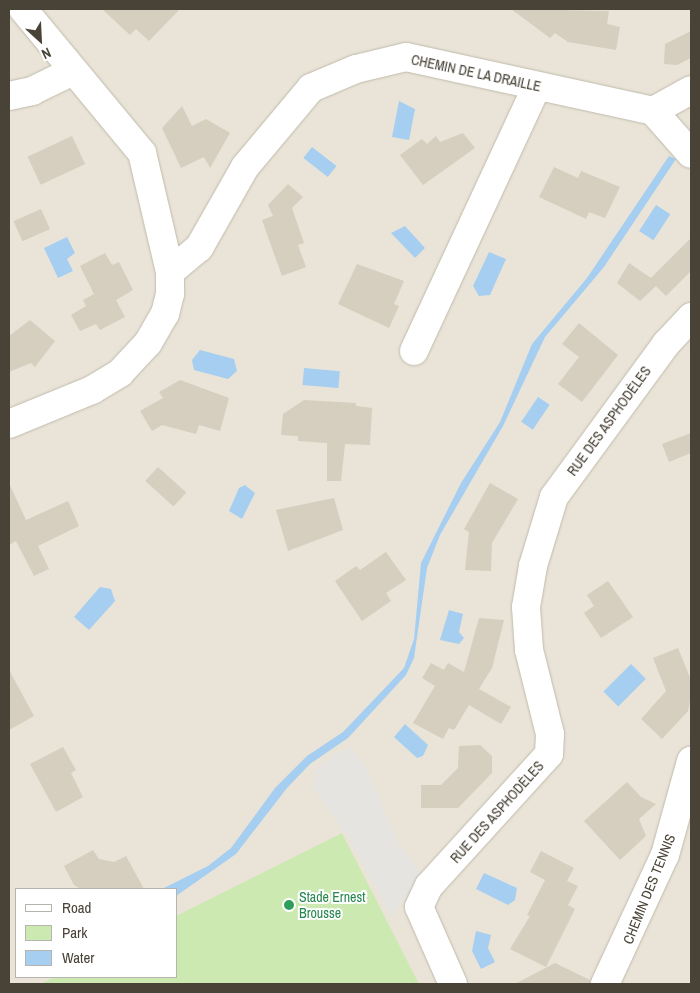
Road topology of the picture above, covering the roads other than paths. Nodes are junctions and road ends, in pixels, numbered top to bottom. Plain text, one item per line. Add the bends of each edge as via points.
1 (23, 9) edge
2 (73, 71) junction
3 (537, 86) junction
4 (691, 90) edge
5 (9, 96) edge
6 (653, 112) junction
7 (691, 154) edge
8 (170, 272) junction
9 (691, 317) edge
10 (414, 351) dead end
11 (9, 424) edge
12 (691, 761) edge
13 (453, 984) edge
14 (605, 984) edge

1 - 2 street
2 - 5 street via 32,91
2 - 8 street via 142,153
3 - 6 street, CHEMIN DE LA DRAILLE
3 - 8 street, CHEMIN DE LA DRAILLE via 406,57 356,70 311,88 245,167 199,248
3 - 10 street
4 - 6 street
6 - 7 street
8 - 11 street via 165,314 148,343 120,373 92,390
9 - 13 street, RUE DES ASPHODÈLES via 666,344 554,497 533,566 526,607 529,650 550,734 549,754 429,886 419,907
12 - 14 street, CHEMIN DES TENNIS via 665,856

